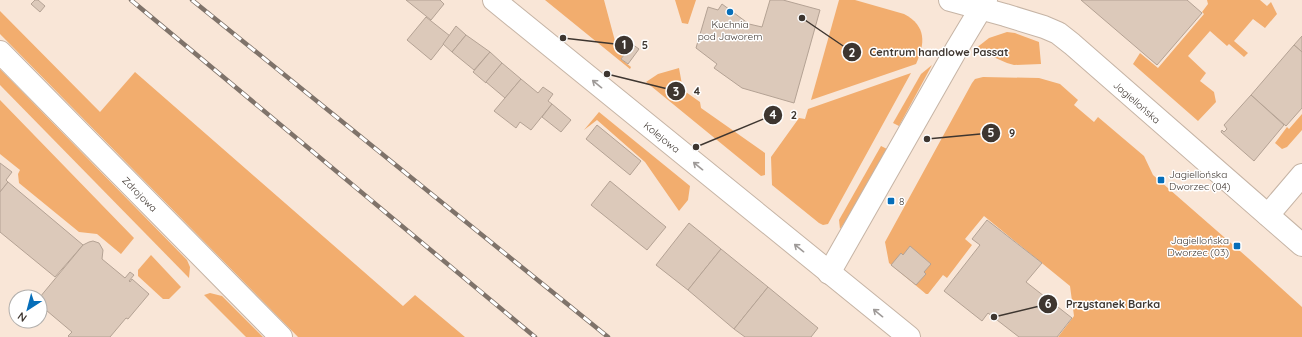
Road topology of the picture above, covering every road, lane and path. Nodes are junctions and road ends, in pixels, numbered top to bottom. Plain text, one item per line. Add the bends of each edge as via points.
1 (494, 0) edge
2 (950, 0) edge
3 (984, 4) edge
4 (0, 52) edge
5 (1302, 175) edge
6 (1268, 215) junction
7 (1302, 245) edge
8 (829, 273) junction
9 (281, 337) edge
10 (909, 337) edge

8 -> 1 street, Kolejowa
2 - 3 street, Jagiellońska
3 - 6 street, Jagiellońska via 1044,27 1064,38
3 - 8 street
4 - 9 street, Zdrojowa
5 - 6 street
6 - 7 street, Jagiellońska
10 -> 8 street, Kolejowa

